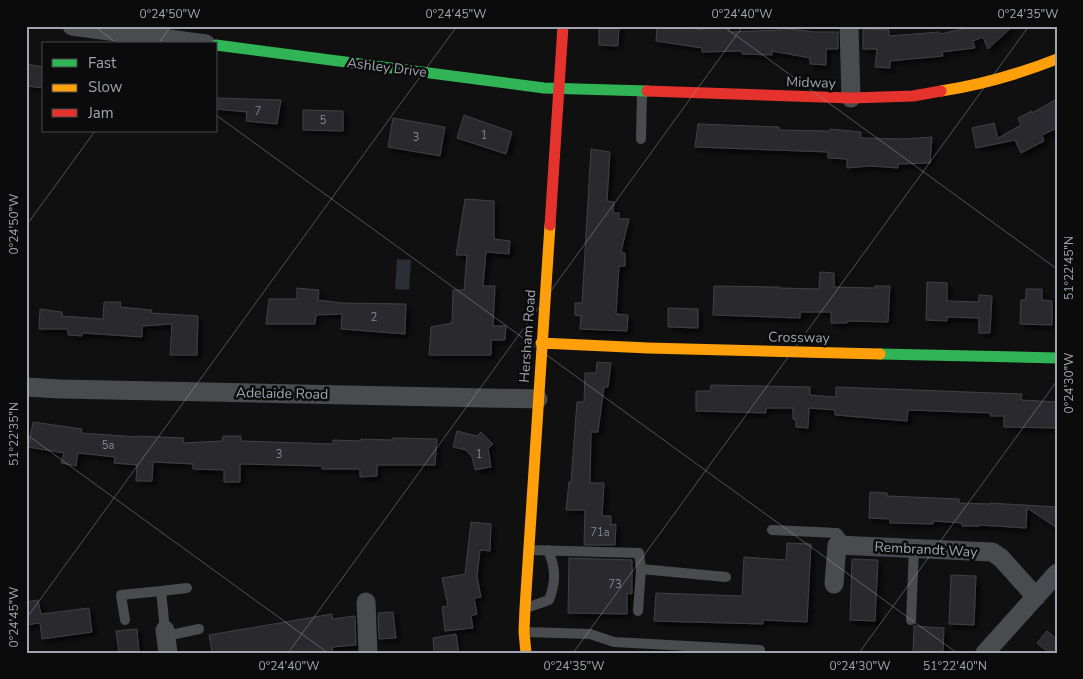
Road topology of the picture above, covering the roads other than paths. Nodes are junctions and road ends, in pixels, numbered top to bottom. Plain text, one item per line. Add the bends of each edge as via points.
1 (72, 26) edge
2 (563, 26) edge
3 (849, 26) edge
4 (191, 42) edge
5 (218, 45) edge
6 (1057, 59) edge
7 (558, 88) junction
8 (642, 90) junction
9 (851, 98) junction
10 (641, 139) dead end
11 (541, 342) junction
12 (1057, 358) edge
13 (26, 387) edge
14 (538, 399) junction
15 (772, 530) dead end
16 (846, 544) junction
17 (914, 548) junction
18 (529, 550) junction
19 (548, 550) junction
20 (641, 569) junction
21 (726, 577) dead end
22 (1055, 577) edge
23 (834, 584) dead end
24 (187, 588) dead end
25 (161, 591) junction
26 (1036, 597) junction
27 (366, 602) dead end
28 (525, 608) junction
29 (638, 611) dead end
30 (125, 620) dead end
31 (910, 620) dead end
32 (199, 629) dead end
33 (524, 632) junction
34 (166, 640) edge
35 (524, 651) edge
36 (368, 653) edge
37 (760, 653) edge
38 (985, 653) edge

1 - 4 street
2 - 7 street, Hersham Road
3 - 9 street
5 - 7 street, Ashley Drive
6 - 9 street, Midway via 973,86 913,96
7 - 8 street, Midway
7 - 11 street, Hersham Road
8 - 9 street, Midway
8 - 10 lane
11 - 12 street, Crossway via 648,348
11 - 14 street, Hersham Road
13 - 14 street, Adelaide Road
14 - 18 street, Hersham Road
15 - 16 lane via 837,533
16 - 17 street, Rembrandt Way
16 - 23 street via 837,544
17 - 26 street, Rembrandt Way via 992,552
17 - 31 lane
18 - 19 lane
18 - 28 street, Hersham Road
19 - 20 lane via 639,554
19 - 28 lane via 554,565 554,587 549,600
20 - 21 lane
20 - 29 lane
22 - 26 street
24 - 25 lane
25 - 30 lane via 121,595
25 - 34 lane
26 - 38 street
27 - 36 street
28 - 33 street, Hersham Road
32 - 34 lane
33 - 35 street, Hersham Road
33 - 37 lane via 590,634 614,642 760,650

